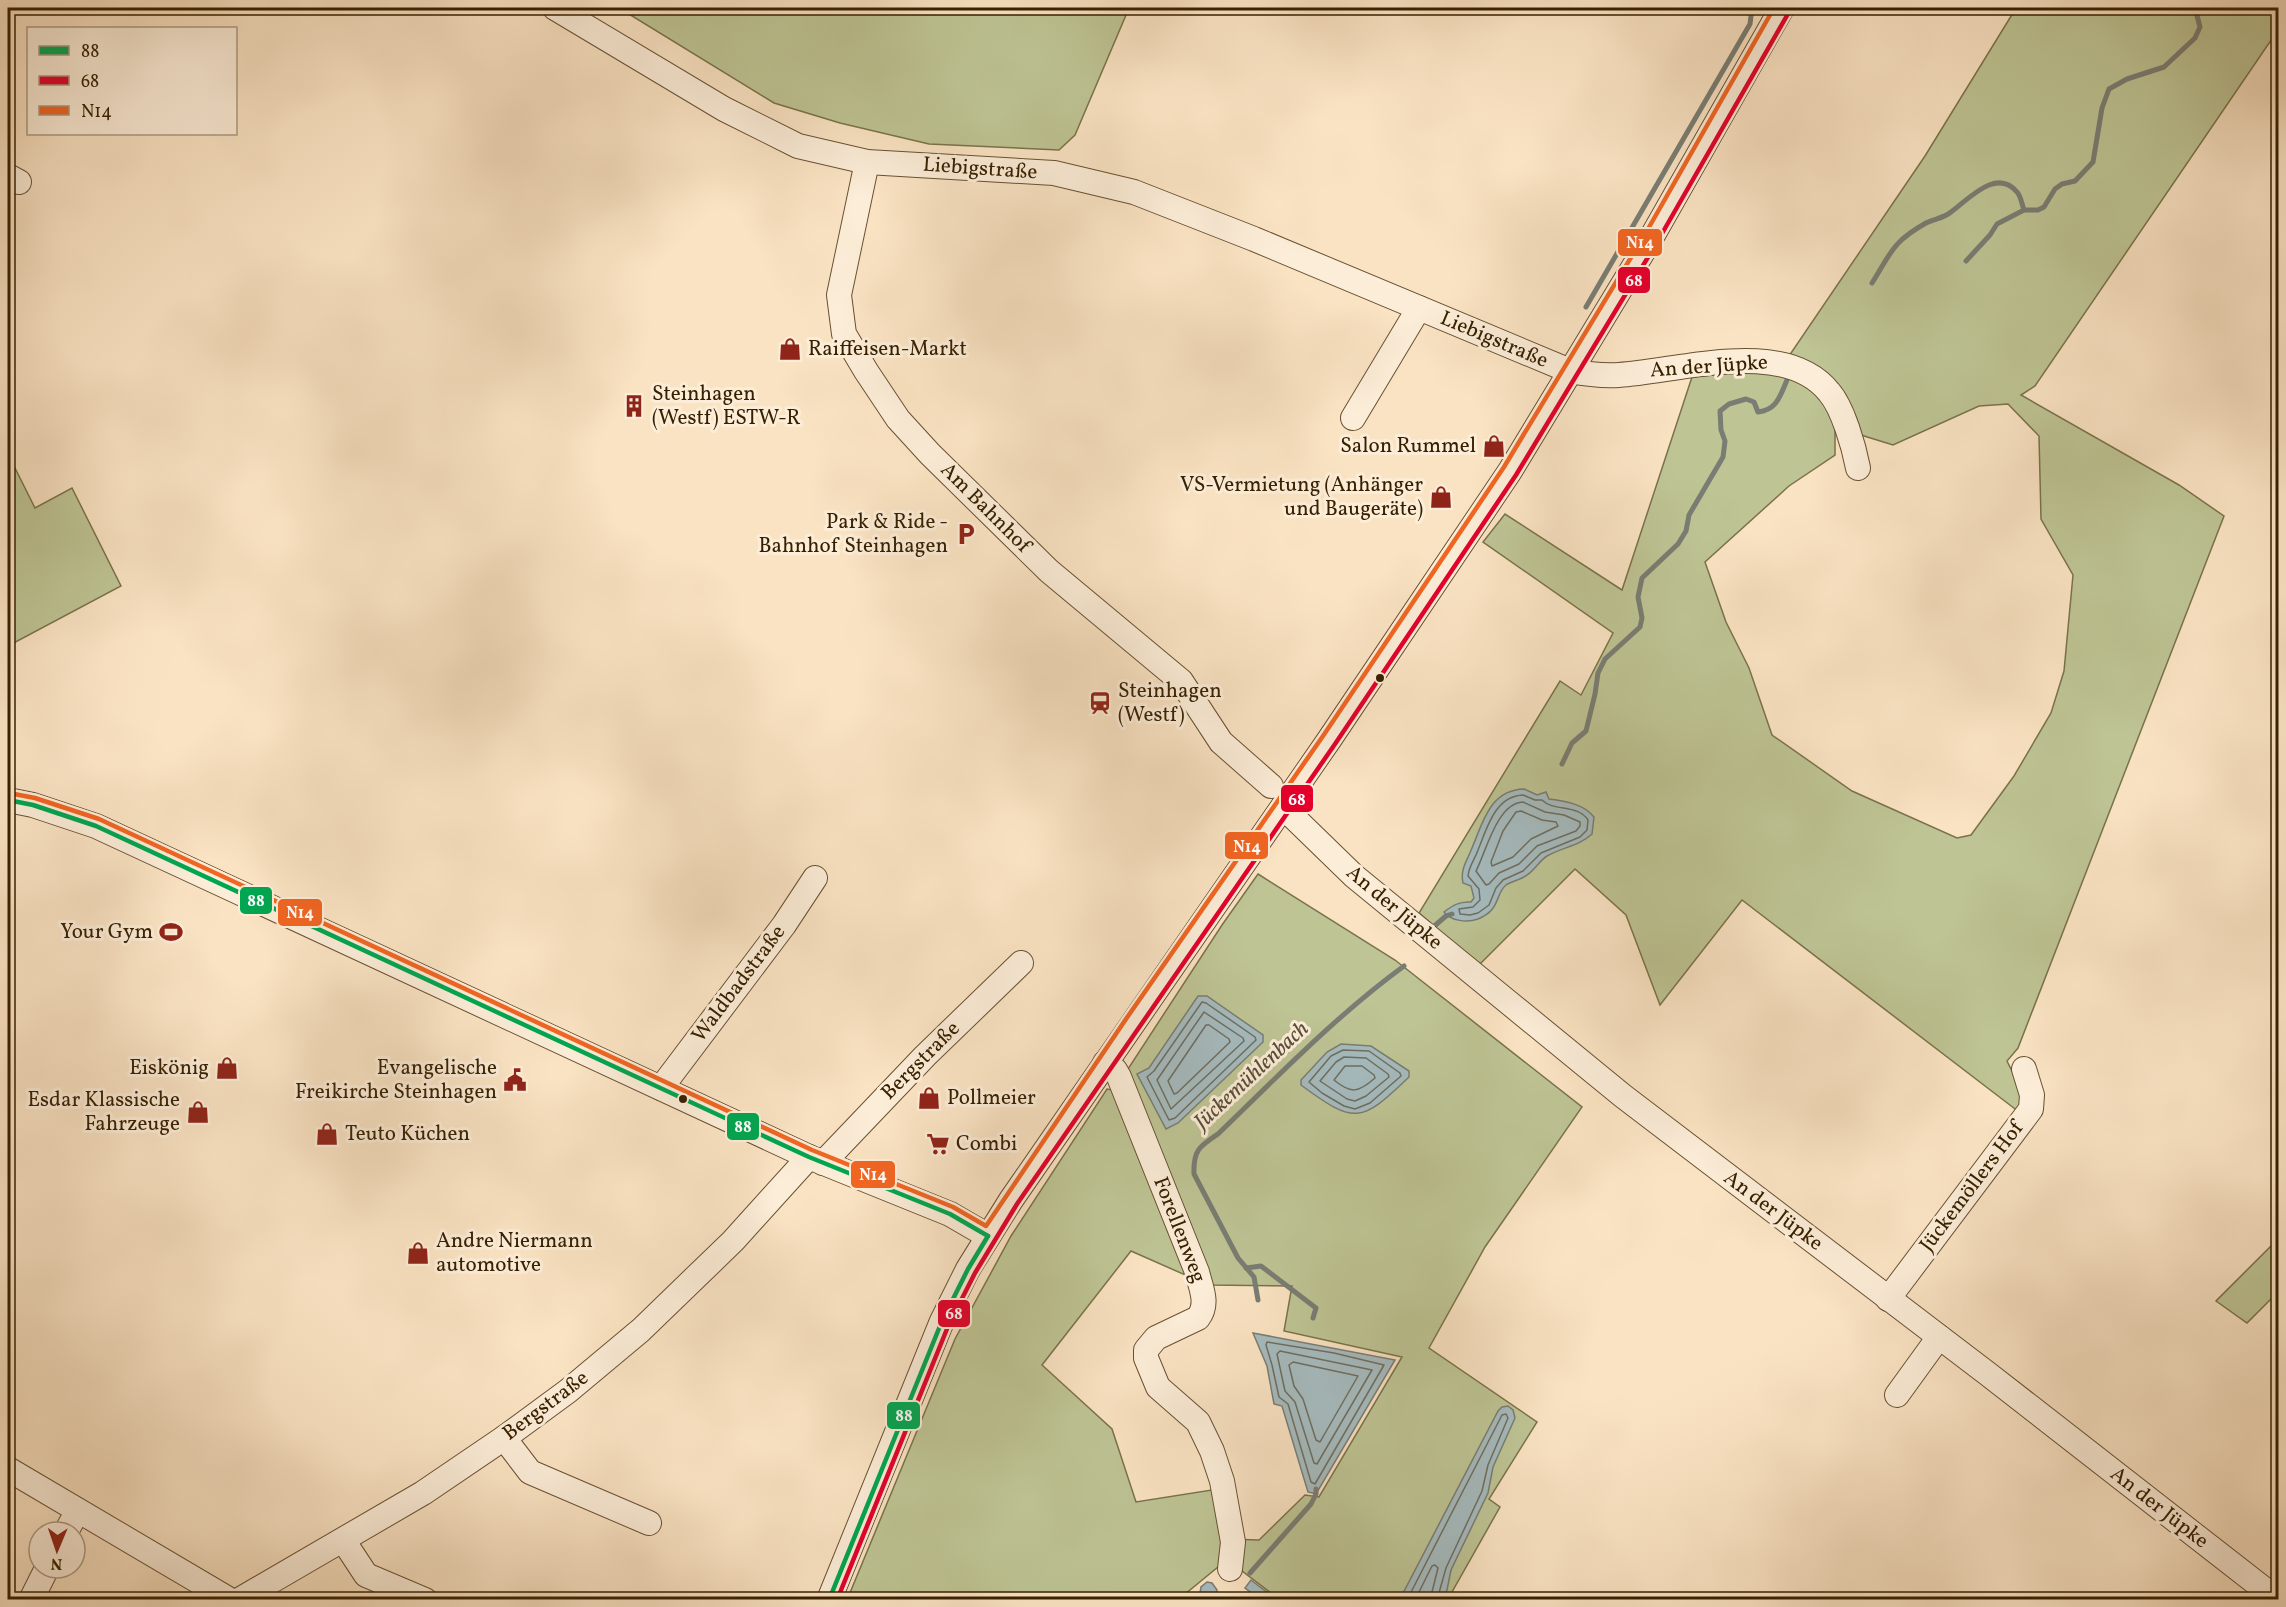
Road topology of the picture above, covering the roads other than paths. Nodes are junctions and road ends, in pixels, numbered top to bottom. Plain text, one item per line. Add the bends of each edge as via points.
1 (555, 8) edge
2 (1782, 8) edge
3 (867, 162) junction
4 (1419, 308) junction
5 (1570, 371) junction
6 (1353, 418) dead end
7 (1858, 468) dead end
8 (1271, 786) dead end
9 (8, 800) edge
10 (1283, 807) junction
11 (815, 878) dead end
12 (1021, 963) dead end
13 (1105, 1062) junction
14 (2024, 1069) dead end
15 (661, 1088) junction
16 (816, 1160) junction
17 (988, 1236) junction
18 (1888, 1299) junction
19 (1939, 1337) junction
20 (1897, 1395) dead end
21 (504, 1438) junction
22 (8, 1469) edge
23 (70, 1520) edge
24 (649, 1523) dead end
25 (87, 1529) edge
26 (343, 1540) junction
27 (1230, 1569) dead end
28 (41, 1580) edge
29 (31, 1599) edge
30 (230, 1599) edge
31 (239, 1599) edge
32 (425, 1599) edge
33 (829, 1599) edge
34 (2278, 1599) edge

1 - 3 street, Liebigstraße via 724,109 798,146
2 - 5 street via 1650,240
3 - 4 street, Liebigstraße via 1054,173 1134,192
3 - 8 street, Am Bahnhof via 839,295 844,334 866,371 898,419 930,454 1049,571 1181,681 1221,742
4 - 5 street, Liebigstraße
4 - 6 street, Liebigstraße
5 - 7 street, An der Jüpke via 1618,375 1750,360 1778,362 1805,370 1830,392 1853,440
5 - 10 street via 1504,481
9 - 15 street via 96,826
10 - 13 street
10 - 18 street, An der Jüpke via 1354,876 1426,936 1623,1096
11 - 15 street, Waldbadstraße
12 - 16 street, Bergstraße
13 - 17 street
13 - 27 street, Forellenweg via 1119,1077 1204,1298 1198,1318 1156,1338 1146,1350 1146,1358 1158,1387 1198,1422 1212,1451 1233,1542
14 - 18 street, Jückemöllers Hof via 2032,1095 2031,1109
15 - 16 street
16 - 17 street via 950,1214
16 - 21 street, Bergstraße via 641,1330
17 - 33 street via 942,1321
18 - 19 street, An der Jüpke
19 - 20 street
19 - 34 street, An der Jüpke
21 - 24 street via 531,1472
21 - 26 street, Bergstraße via 423,1493
22 - 23 street
25 - 30 street
26 - 31 street, Bergstraße
26 - 32 street via 366,1575
28 - 29 street

